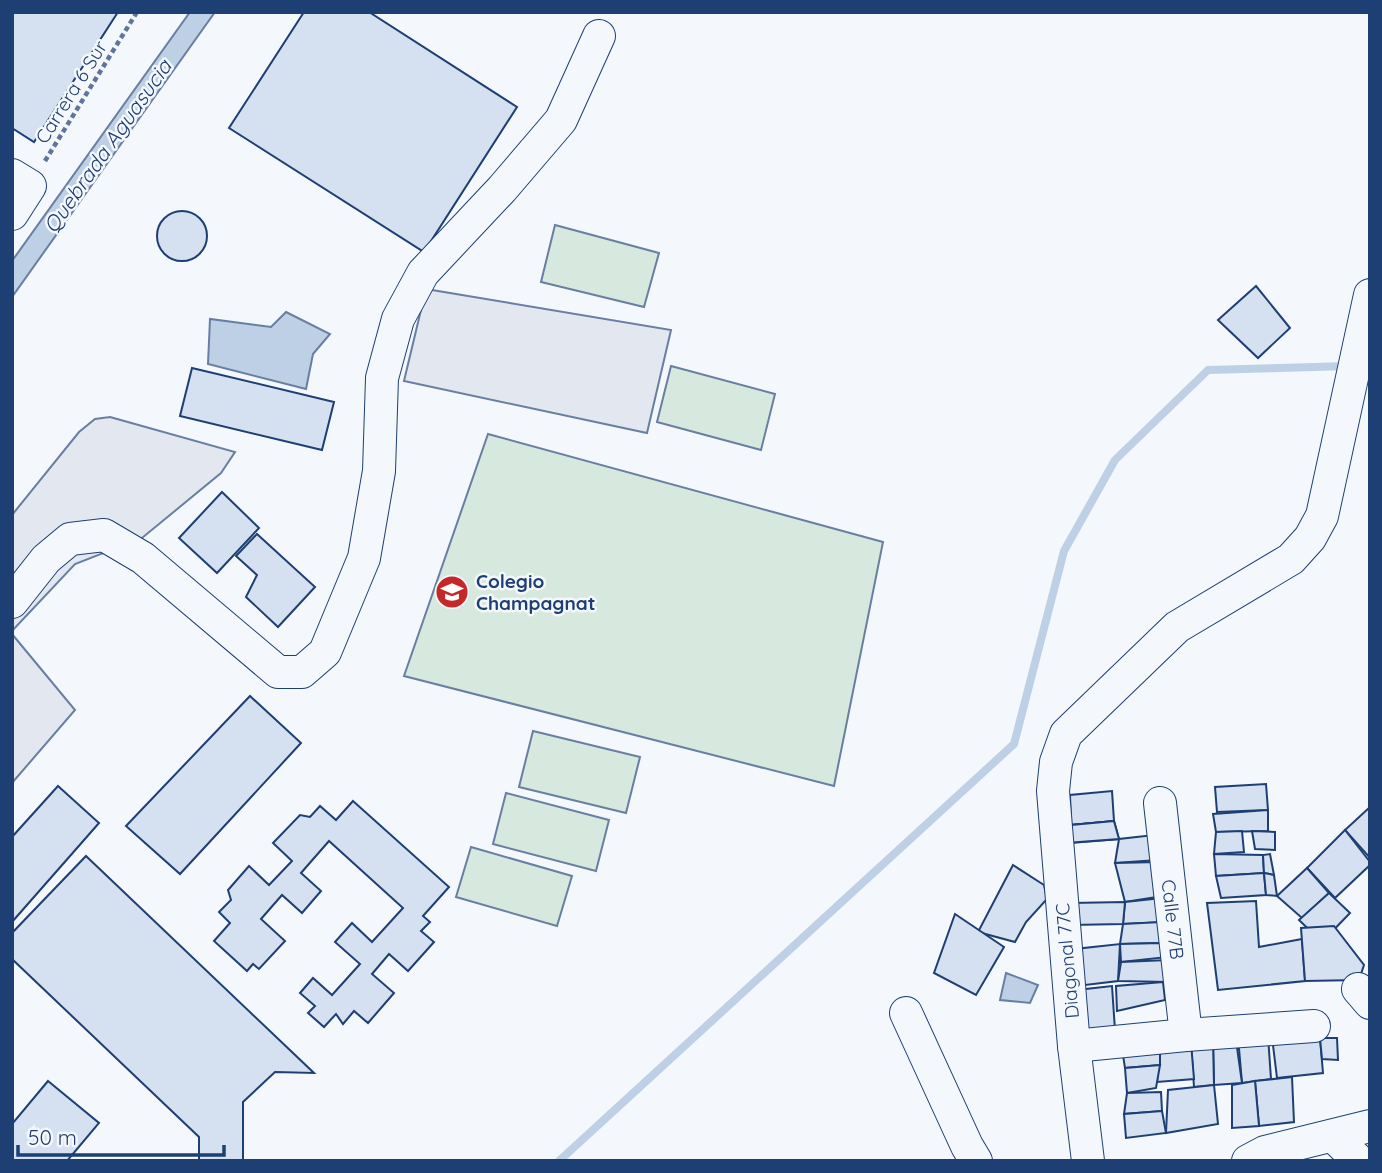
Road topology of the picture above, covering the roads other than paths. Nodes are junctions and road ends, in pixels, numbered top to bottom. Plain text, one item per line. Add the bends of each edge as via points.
1 (599, 36) dead end
2 (21, 180) edge
3 (12, 214) edge
4 (1370, 295) edge
5 (12, 602) edge
6 (1160, 803) dead end
7 (906, 1013) dead end
8 (1314, 1026) dead end
9 (1186, 1035) junction
10 (1074, 1046) junction
11 (1370, 1126) edge
12 (1333, 1136) junction
13 (976, 1161) edge
14 (1088, 1161) edge
15 (1248, 1161) edge
16 (1359, 1161) edge

1 - 5 street via 561,120 423,273 398,319 382,378 379,471 364,558 325,652 302,672 278,672 143,558 104,535 70,539 46,559
2 - 3 street
4 - 10 street, Diagonal 77C via 1322,516 1310,538 1291,559 1177,626 1066,734 1056,762 1053,791
6 - 9 street, Calle 77B
7 - 13 street
8 - 9 street
9 - 10 street
10 - 14 street, Diagonal 77C
11 - 12 street
12 - 15 street via 1265,1152
12 - 16 street

